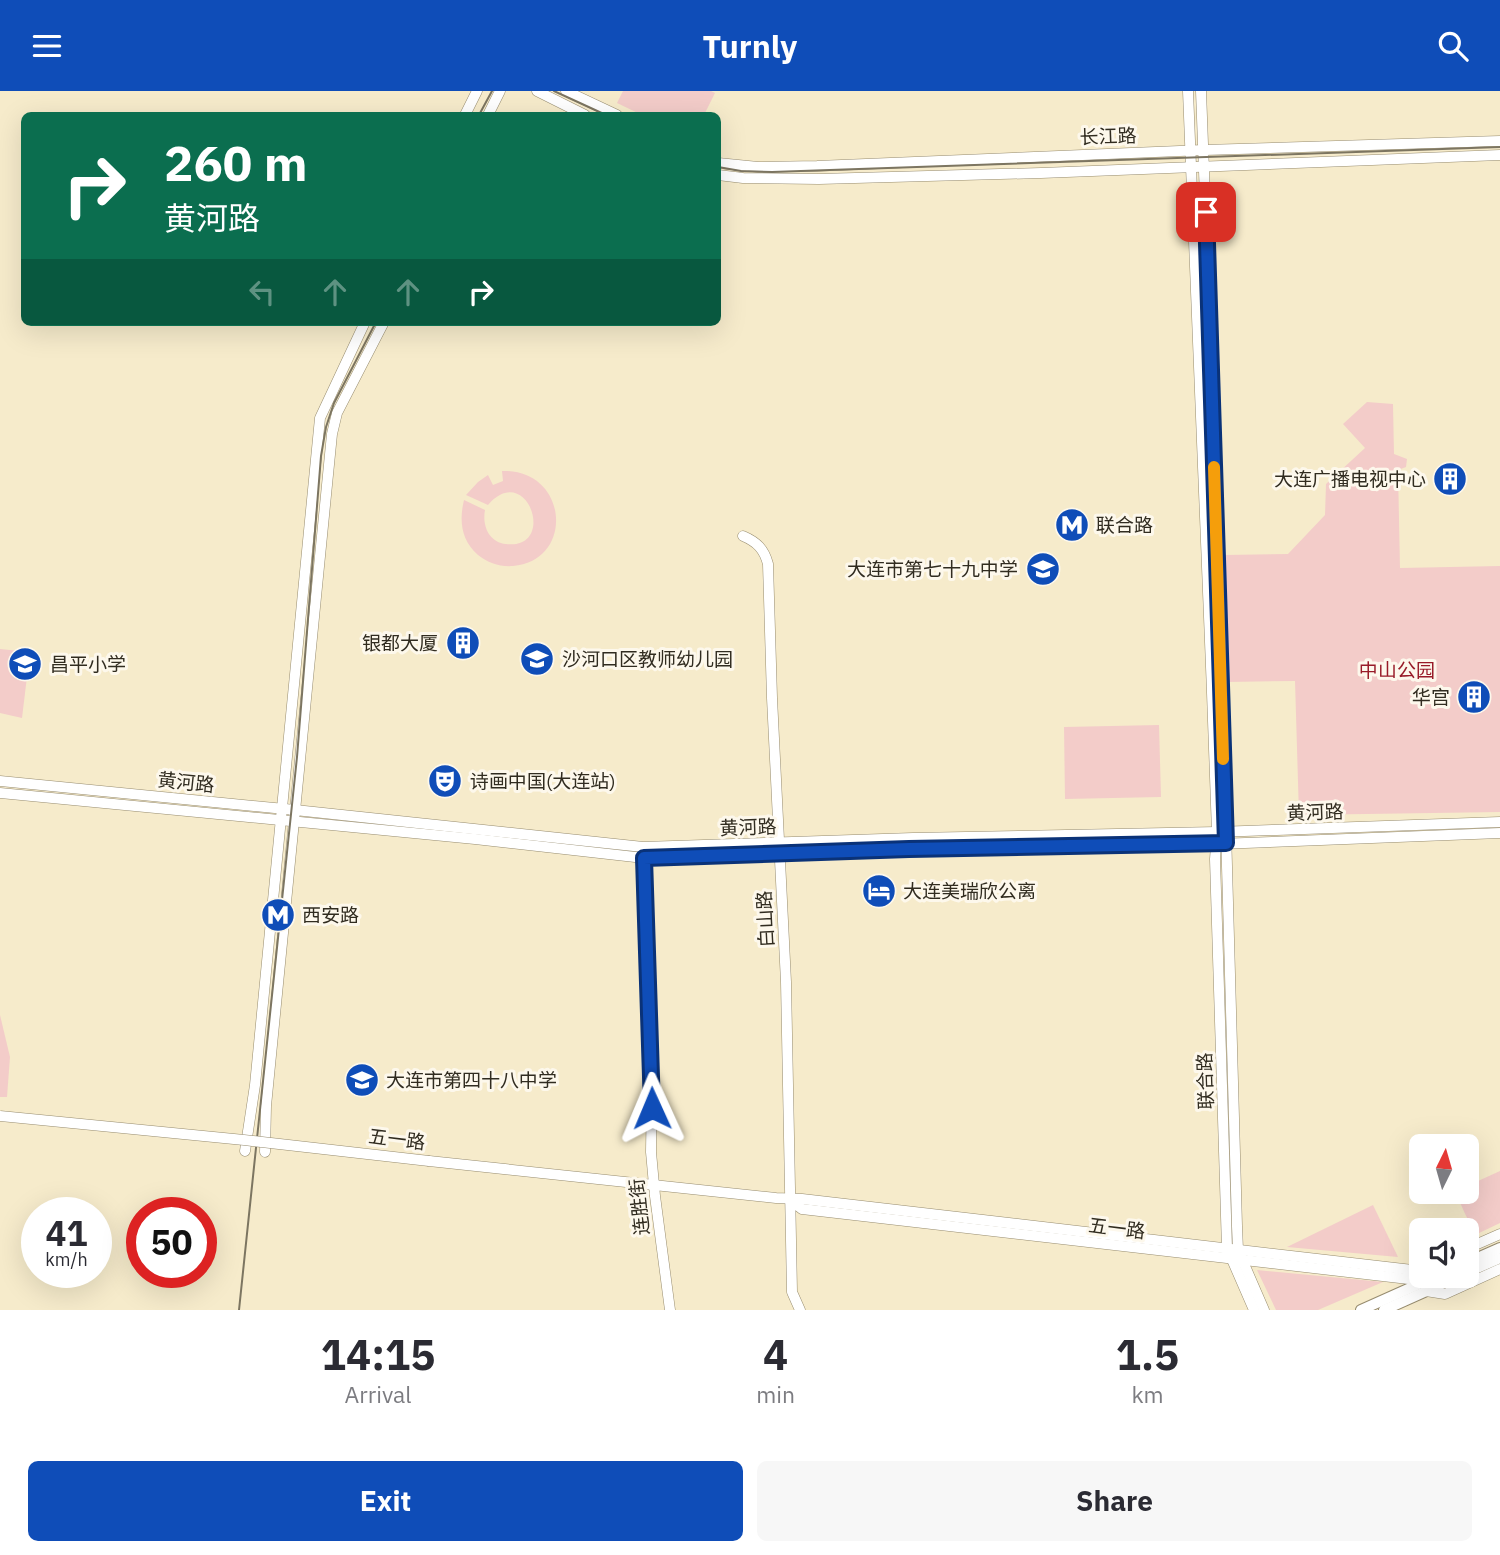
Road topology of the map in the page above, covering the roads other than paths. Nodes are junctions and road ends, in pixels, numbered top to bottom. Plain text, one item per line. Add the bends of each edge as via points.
1 (477, 91) edge
2 (506, 91) edge
3 (537, 91) edge
4 (566, 91) edge
5 (1188, 91) edge
6 (1201, 91) edge
7 (498, 95) edge
8 (466, 112) edge
9 (490, 112) edge
10 (580, 112) edge
11 (611, 112) edge
12 (1500, 141) edge
13 (1191, 150) junction
14 (1204, 150) junction
15 (1500, 155) edge
16 (721, 163) edge
17 (1205, 167) junction
18 (1192, 168) junction
19 (721, 175) edge
20 (363, 326) edge
21 (382, 326) edge
22 (743, 535) dead end
23 (0, 781) edge
24 (0, 793) edge
25 (295, 810) junction
26 (281, 814) junction
27 (294, 821) junction
28 (1500, 822) edge
29 (1500, 833) edge
30 (1222, 838) junction
31 (778, 848) junction
32 (644, 853) junction
33 (0, 1116) edge
34 (245, 1151) dead end
35 (265, 1152) dead end
36 (654, 1185) junction
37 (790, 1199) junction
38 (1500, 1234) edge
39 (1479, 1243) edge
40 (1500, 1248) edge
41 (1235, 1254) junction
42 (1479, 1257) edge
43 (1500, 1258) edge
44 (1479, 1267) edge
45 (1500, 1269) edge
46 (1409, 1274) edge
47 (1479, 1279) edge
48 (1409, 1283) edge
49 (1409, 1288) edge
50 (1437, 1288) edge
51 (1458, 1288) edge
52 (670, 1310) edge
53 (800, 1310) edge
54 (1254, 1310) edge
55 (1264, 1310) edge
56 (1361, 1310) edge
57 (1384, 1310) edge

1 - 8 main road
2 - 7 main road
3 - 10 main road
4 - 11 main road
5 - 13 main road, 联合路
6 - 14 main road, 联合路
7 - 9 main road
12 - 14 main road, 长江路
13 - 14 main road, 长江路
13 - 16 main road, 长江路 via 807,166
13 - 18 main road, 联合路
14 - 17 main road, 联合路
15 - 17 main road, 长江路
17 - 18 main road, 长江路
17 - 30 main road, 联合路
18 - 19 main road, 长江路 via 808,179
18 - 30 main road, 联合路
20 - 26 main road via 320,418
21 - 25 main road via 337,413 332,434
22 - 31 main road, 白山路 via 764,552 768,564
23 - 26 main road, 黄河路
24 - 26 main road, 黄河路
25 - 26 main road, 黄河路
25 - 27 main road
25 - 32 main road, 黄河路
26 - 27 main road, 黄河路
26 - 34 main road
27 - 32 main road, 黄河路
27 - 35 main road
28 - 30 main road, 黄河路
29 - 30 main road, 黄河路
30 - 31 main road, 黄河路 via 913,838
30 - 41 main road, 联合路 via 1215,859
31 - 32 main road, 黄河路
31 - 37 main road, 白山路
32 - 36 main road, 连胜街
33 - 36 main road, 五一路, bridge
36 - 37 main road, 五一路
36 - 52 main road, 连胜街
37 - 41 main road, 五一路
37 - 53 main road, 白山路 via 792,1292
38 - 39 main road
40 - 42 highway
41 - 46 main road, 五一路
41 - 54 main road, 联合路
41 - 55 main road, 联合路
43 - 44 highway
45 - 47 main road, 五一路
48 - 56 highway
49 - 57 highway
50 - 51 main road, 五一路 via 1445,1294

